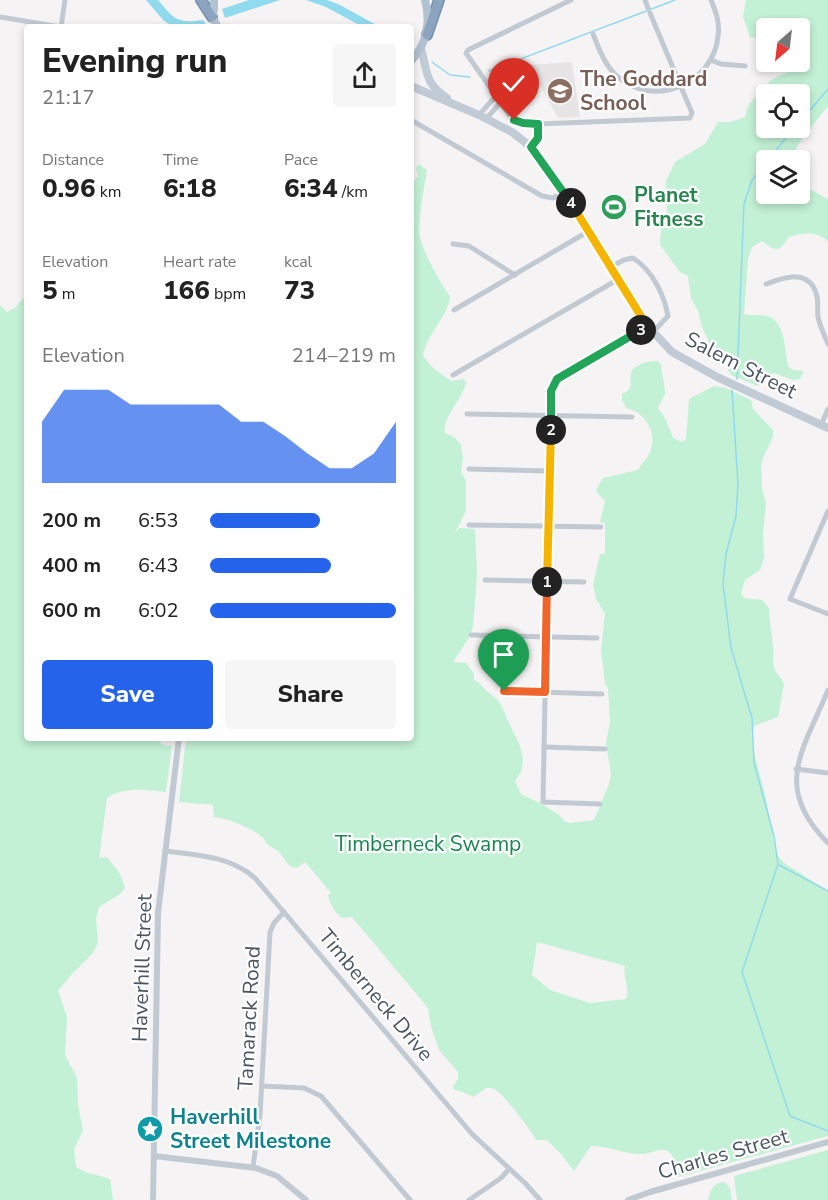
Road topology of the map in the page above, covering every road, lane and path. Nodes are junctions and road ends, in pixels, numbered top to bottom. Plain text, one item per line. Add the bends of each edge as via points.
1 (65, 0) edge
2 (201, 0) edge
3 (214, 0) edge
4 (425, 0) edge
5 (439, 0) edge
6 (571, 0) edge
7 (645, 0) edge
8 (711, 0) edge
9 (212, 16) junction
10 (0, 17) edge
11 (43, 24) edge
12 (61, 24) edge
13 (216, 24) edge
14 (592, 34) dead end
15 (427, 35) junction
16 (421, 49) junction
17 (414, 57) edge
18 (711, 60) junction
19 (745, 66) dead end
20 (681, 87) junction
21 (414, 88) edge
22 (495, 97) junction
23 (500, 103) junction
24 (464, 108) junction
25 (482, 117) junction
26 (414, 122) edge
27 (538, 124) junction
28 (531, 147) junction
29 (564, 192) junction
30 (589, 231) junction
31 (453, 244) dead end
32 (610, 267) junction
33 (515, 274) junction
34 (617, 280) junction
35 (766, 284) dead end
36 (454, 310) dead end
37 (650, 330) junction
38 (828, 344) edge
39 (453, 375) dead end
40 (828, 410) edge
41 (467, 414) dead end
42 (551, 415) junction
43 (632, 417) dead end
44 (824, 427) edge
45 (469, 469) dead end
46 (550, 471) junction
47 (828, 511) edge
48 (469, 525) dead end
49 (549, 526) junction
50 (601, 527) dead end
51 (485, 580) dead end
52 (547, 581) junction
53 (584, 582) dead end
54 (828, 614) edge
55 (471, 635) dead end
56 (546, 636) junction
57 (597, 638) dead end
58 (828, 690) edge
59 (504, 691) dead end
60 (545, 692) junction
61 (602, 694) dead end
62 (179, 741) edge
63 (544, 747) junction
64 (605, 749) dead end
65 (796, 769) junction
66 (828, 773) edge
67 (600, 804) dead end
68 (828, 843) edge
69 (165, 851) junction
70 (284, 912) junction
71 (262, 1086) junction
72 (828, 1142) edge
73 (154, 1156) junction
74 (253, 1167) junction
75 (509, 1169) junction
76 (153, 1200) edge
77 (306, 1200) edge
78 (410, 1200) edge
79 (469, 1200) edge
80 (540, 1200) edge
81 (628, 1200) edge

1 - 12 street
2 - 9 highway
3 - 9 main road
4 - 15 main road
5 - 15 highway
6 - 22 street via 468,50 466,53
7 - 20 street
8 - 18 street via 719,32
9 - 13 main road
10 - 11 street
14 - 20 street via 609,69 625,82 648,90
15 - 16 main road
16 - 17 main road
16 - 24 main road, Salem Street via 431,84
18 - 19 street
18 - 20 street via 697,77
20 - 27 street via 692,113 688,119
21 - 24 main road, Salem Street
22 - 23 street
22 - 25 street
23 - 25 street
23 - 27 street via 517,121
24 - 25 main road, Salem Street
25 - 28 main road, Salem Street
26 - 29 street via 542,196 553,198
27 - 28 street via 538,138
28 - 29 main road, Salem Street
29 - 30 main road, Salem Street
30 - 32 main road, Salem Street
30 - 33 street
31 - 33 street via 468,246
32 - 34 main road, Salem Street
32 - 37 street via 633,258 652,278 668,316
33 - 36 street
34 - 37 main road, Salem Street
34 - 39 street
35 - 38 street via 793,276 810,283 817,294 819,319
37 - 42 street via 558,377 551,391
37 - 44 main road, Salem Street via 672,352 694,365
40 - 44 street
41 - 42 street
42 - 43 street
42 - 46 street
45 - 46 street
46 - 49 street
47 - 54 street via 790,599
48 - 49 street
49 - 50 street
49 - 52 street
51 - 52 street
52 - 53 street
52 - 56 street
55 - 56 street
56 - 57 street
56 - 60 street
58 - 65 street
59 - 60 street
60 - 61 street
60 - 63 street
62 - 69 street, Haverhill Street
63 - 64 street
63 - 67 street via 543,802
65 - 66 street
65 - 68 street via 801,806 811,825
69 - 70 street, Timberneck Drive via 235,864 255,878
69 - 73 street, Haverhill Street via 158,926
70 - 71 street, Tamarack Road via 270,932
70 - 75 street, Timberneck Drive via 471,1134
71 - 74 street, Tamarack Road
71 - 78 street via 304,1088 321,1096
72 - 81 street, Charles Street
73 - 74 street
73 - 76 street, Haverhill Street
74 - 77 street via 277,1176
75 - 79 street
75 - 80 street, Timberneck Drive

